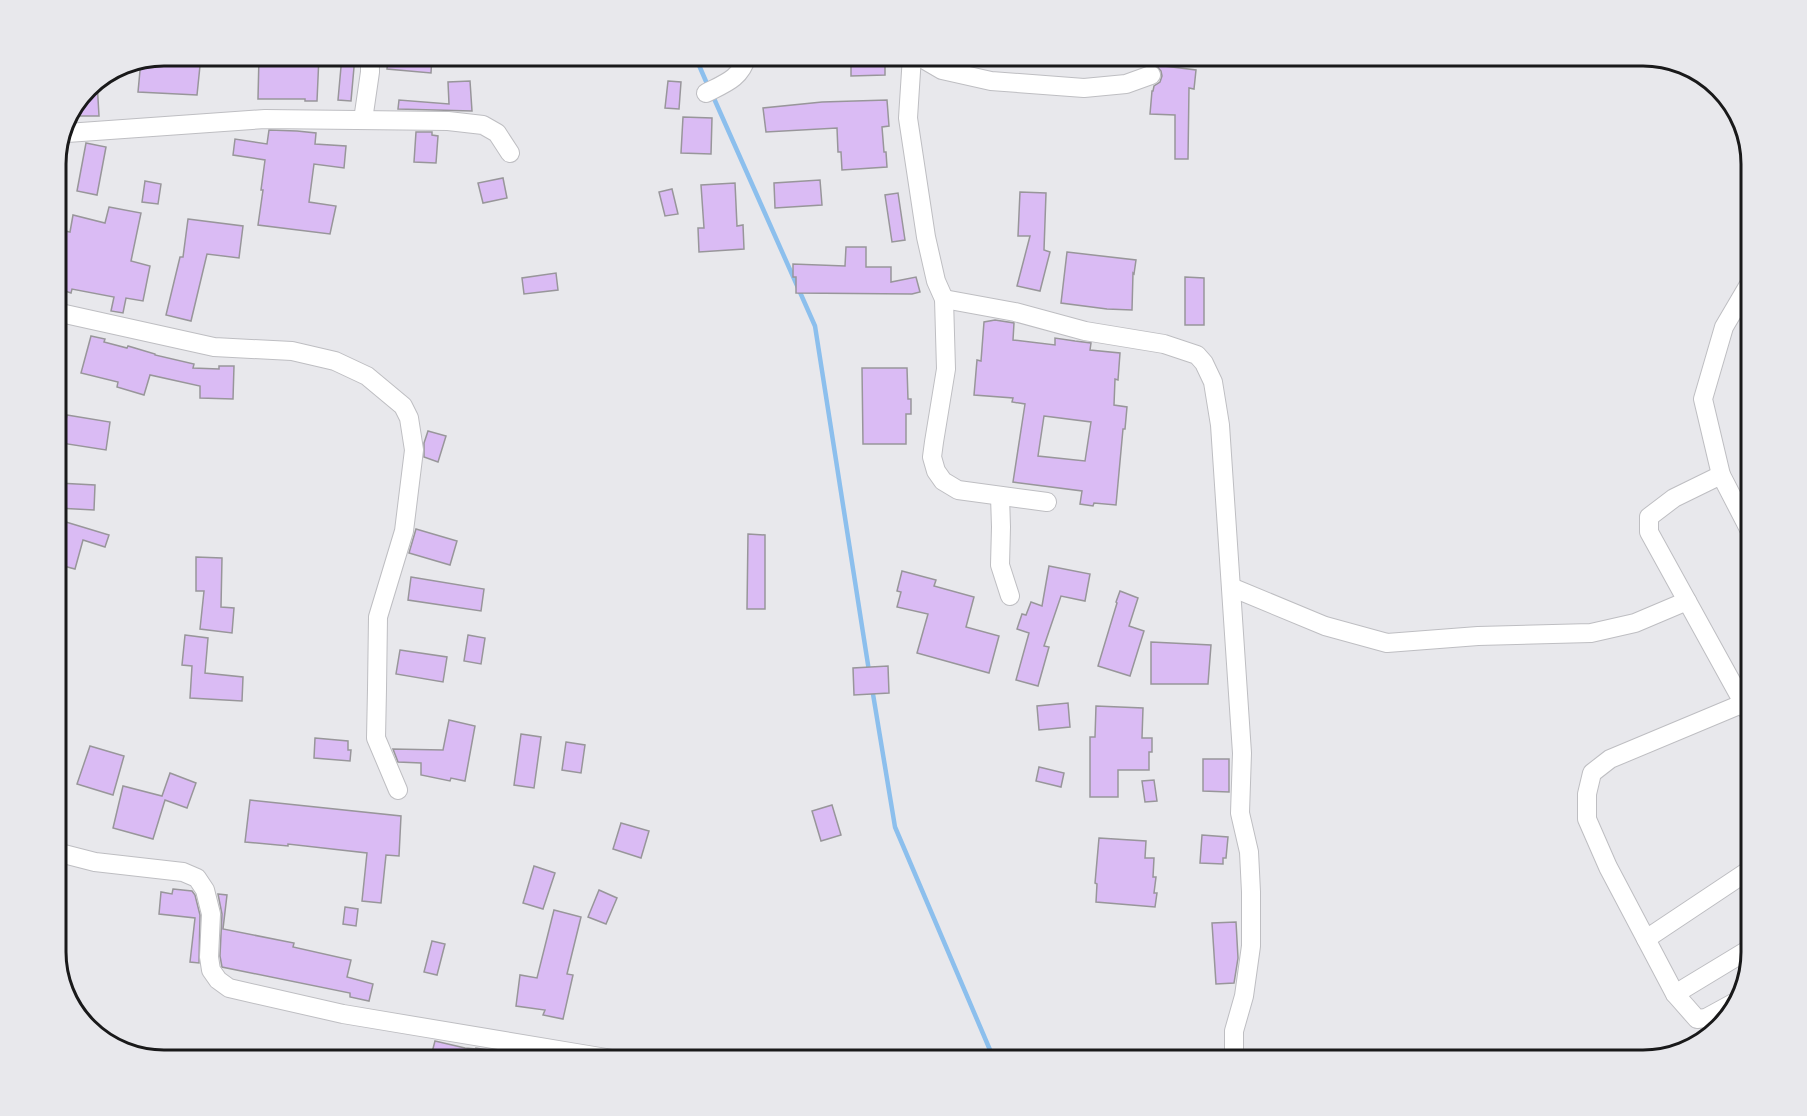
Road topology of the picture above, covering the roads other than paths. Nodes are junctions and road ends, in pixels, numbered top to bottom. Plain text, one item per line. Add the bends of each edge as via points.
1 (370, 66) edge
2 (744, 66) edge
3 (911, 66) edge
4 (935, 66) edge
5 (1151, 75) dead end
6 (706, 93) dead end
7 (363, 120) junction
8 (71, 133) edge
9 (510, 153) dead end
10 (944, 299) junction
11 (1741, 299) edge
12 (66, 314) edge
13 (1721, 475) junction
14 (1000, 496) junction
15 (1047, 502) dead end
16 (1741, 514) edge
17 (1231, 587) junction
18 (1010, 596) dead end
19 (1687, 601) junction
20 (1741, 691) edge
21 (1741, 701) edge
22 (398, 790) dead end
23 (66, 855) edge
24 (1741, 876) edge
25 (1646, 939) junction
26 (1741, 955) edge
27 (1675, 994) junction
28 (1723, 1008) edge
29 (558, 1050) edge
30 (1234, 1050) edge

1 - 7 street
2 - 6 street via 733,79
3 - 10 street via 908,118 926,237
4 - 5 street via 1002,82 1084,88 1126,84
7 - 8 street via 265,119
7 - 9 street via 483,125 497,134
10 - 14 street via 946,369 934,442 936,471 957,490
10 - 17 street via 1015,312 1085,331 1164,344 1197,355 1213,382 1220,425
11 - 13 street via 1724,327 1703,399
12 - 22 street via 214,347 292,351 335,361 367,376 403,406 414,450 404,531 378,617 376,738
13 - 16 street
13 - 19 street via 1674,498 1649,517 1649,532
14 - 15 street
14 - 18 street via 1000,564
17 - 19 street via 1325,626 1387,643 1591,633 1635,623
17 - 30 street via 1242,753 1240,813 1249,852 1251,892 1251,946 1234,1031
19 - 20 street
21 - 25 street via 1610,759 1592,773 1587,819
23 - 29 street via 95,862 183,872 197,878 205,890 211,914 211,970 229,988 343,1014
24 - 25 street
25 - 27 street
26 - 27 street
27 - 28 street via 1697,1019

